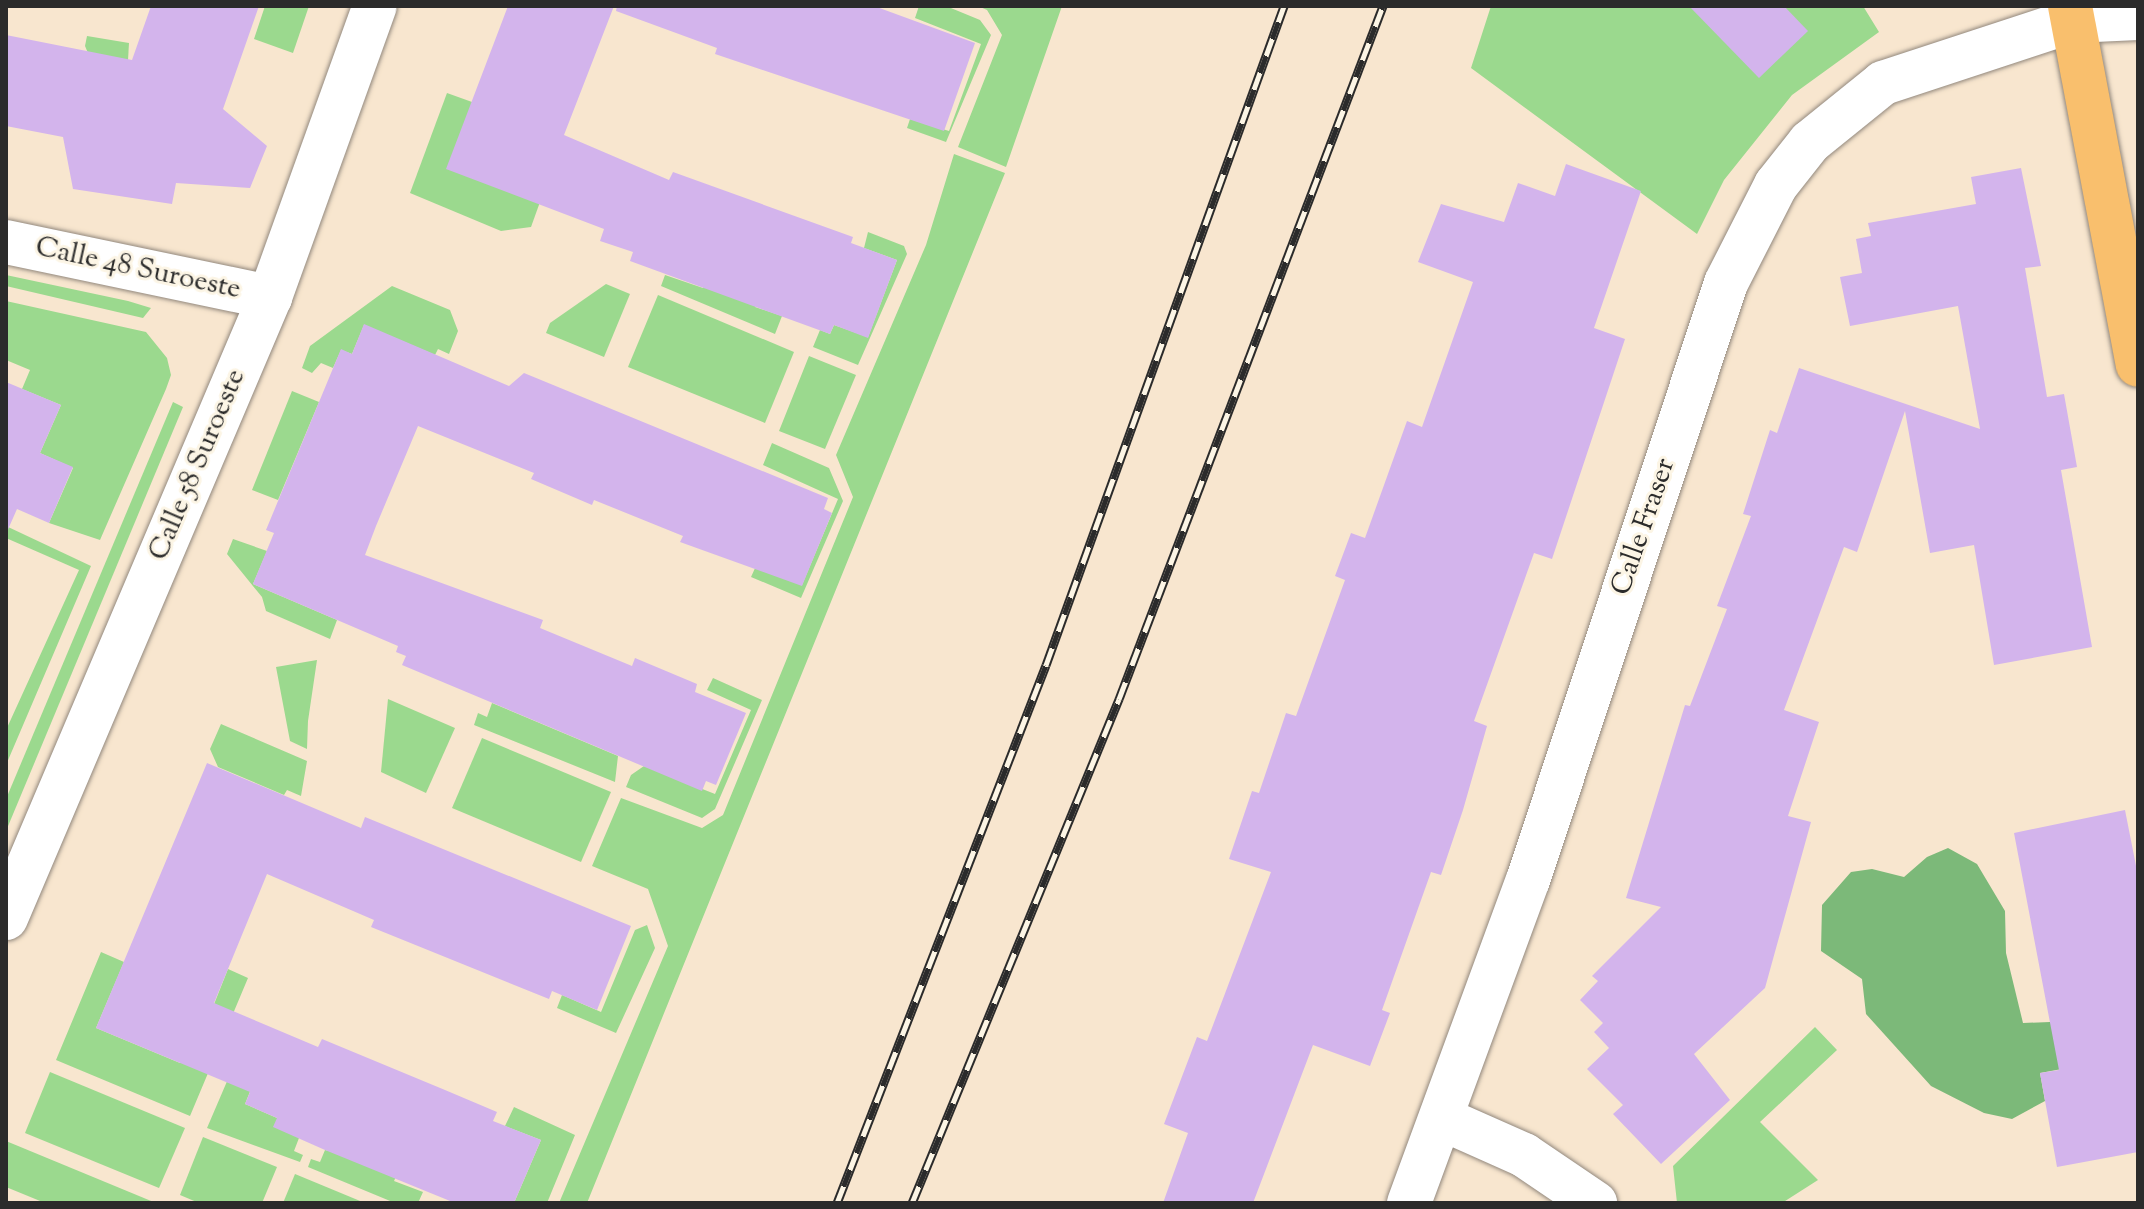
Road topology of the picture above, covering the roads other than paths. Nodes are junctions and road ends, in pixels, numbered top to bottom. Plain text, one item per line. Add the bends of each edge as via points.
1 (375, 6) edge
2 (2071, 14) edge
3 (2138, 18) edge
4 (6, 242) edge
5 (270, 297) junction
6 (2138, 365) edge
7 (6, 918) edge
8 (1443, 1119) junction
9 (1409, 1203) edge
10 (1595, 1203) edge

1 - 5 street, Calle 58 Suroeste
2 - 3 street, Calle Fraser
2 - 6 main road
2 - 8 street, Calle Fraser via 1883,83 1810,142 1751,228 1726,283
4 - 5 street, Calle 48 Suroeste
5 - 7 street, Calle 58 Suroeste
8 - 9 street, Calle Fraser
8 - 10 street via 1524,1155

